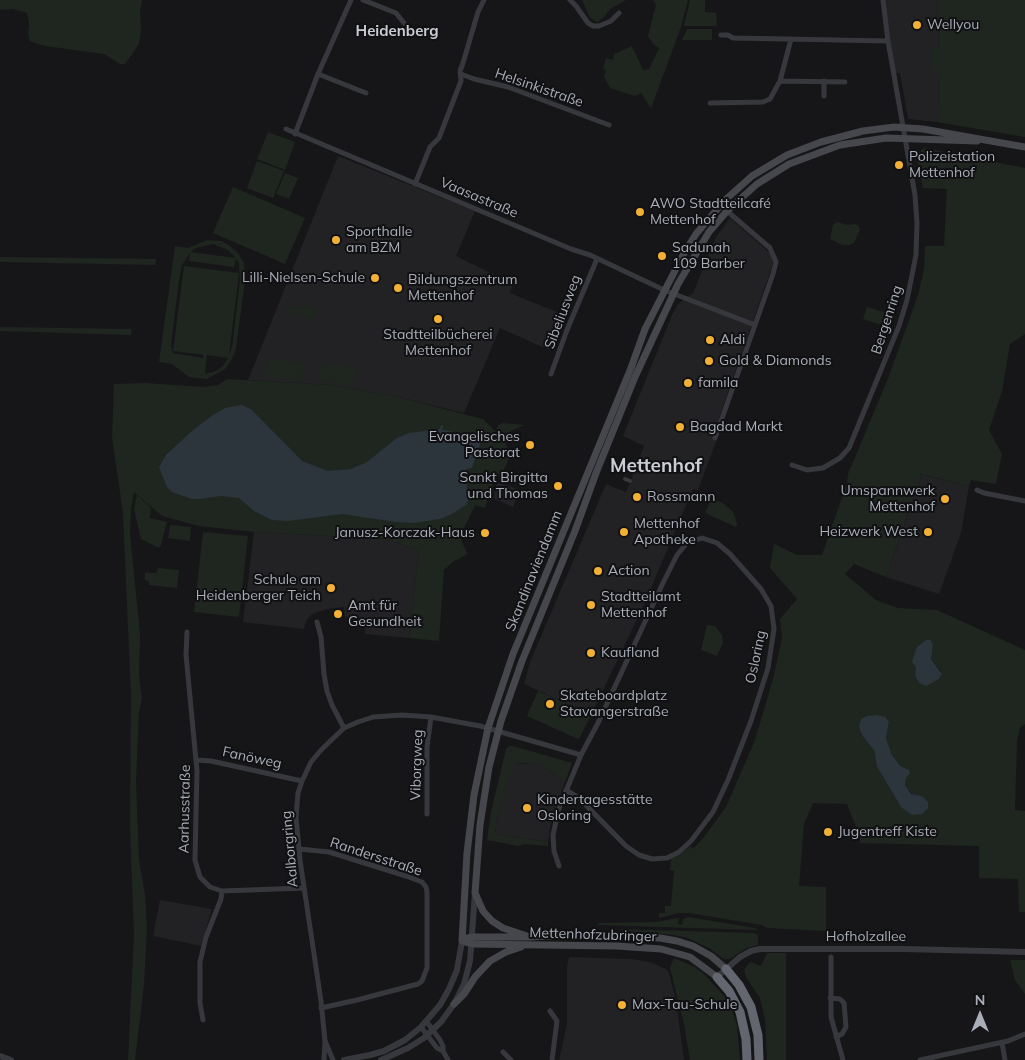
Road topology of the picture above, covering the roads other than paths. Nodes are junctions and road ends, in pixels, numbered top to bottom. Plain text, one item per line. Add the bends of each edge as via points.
1 (351, 0) edge
2 (363, 0) edge
3 (484, 0) edge
4 (570, 0) edge
5 (883, 0) edge
6 (619, 13) dead end
7 (404, 23) dead end
8 (720, 35) dead end
9 (791, 39) junction
10 (888, 40) junction
11 (318, 74) junction
12 (461, 74) junction
13 (780, 81) junction
14 (824, 81) junction
15 (845, 82) dead end
16 (366, 93) dead end
17 (824, 96) dead end
18 (710, 103) dead end
19 (609, 125) dead end
20 (904, 127) junction
21 (286, 130) dead end
22 (295, 134) junction
23 (905, 137) junction
24 (996, 142) junction
25 (1025, 147) edge
26 (416, 184) junction
27 (727, 211) junction
28 (597, 259) junction
29 (664, 290) junction
30 (674, 293) junction
31 (755, 324) junction
32 (552, 374) dead end
33 (715, 438) dead end
34 (792, 465) dead end
35 (977, 490) dead end
36 (1025, 501) edge
37 (317, 622) dead end
38 (187, 632) dead end
39 (431, 717) junction
40 (344, 728) junction
41 (488, 728) junction
42 (499, 730) junction
43 (581, 755) junction
44 (196, 760) junction
45 (302, 780) junction
46 (566, 790) junction
47 (427, 814) dead end
48 (298, 849) junction
49 (559, 866) dead end
50 (304, 888) junction
51 (222, 891) junction
52 (475, 893) junction
53 (462, 940) junction
54 (472, 940) junction
55 (529, 941) junction
56 (1025, 952) edge
57 (831, 957) dead end
58 (726, 969) junction
59 (717, 977) junction
60 (830, 998) junction
61 (454, 1004) junction
62 (321, 1008) junction
63 (550, 1011) dead end
64 (203, 1020) dead end
65 (427, 1022) junction
66 (421, 1027) junction
67 (430, 1032) junction
68 (1025, 1034) edge
69 (836, 1037) junction
70 (325, 1041) junction
71 (1002, 1043) junction
72 (503, 1052) dead end
73 (0, 1056) edge
74 (11, 1060) edge
75 (324, 1060) edge
76 (332, 1060) edge
77 (344, 1060) edge
78 (380, 1060) edge
79 (448, 1060) edge
80 (511, 1060) edge
81 (552, 1060) edge
82 (747, 1060) edge
83 (760, 1060) edge
84 (843, 1060) edge
85 (920, 1060) edge
86 (1005, 1060) edge

1 - 11 street
2 - 7 street via 396,13
3 - 12 street via 462,62
4 - 6 street via 593,26 612,21
5 - 10 street, Bergenring
8 - 9 street
9 - 10 street
9 - 13 street
10 - 20 street, Bergenring
11 - 16 street
11 - 22 street
12 - 19 street, Helsinkistraße via 508,87
12 - 26 street via 438,138 430,147
13 - 14 street
13 - 18 street via 770,99 763,102
14 - 15 street
14 - 17 street
20 - 23 street, Bergenring
20 - 24 main road, Skandinaviendamm
20 - 29 main road, Skandinaviendamm via 863,131 821,142 787,155 752,176 724,201 696,234
21 - 22 street, Vaasastraße
22 - 26 street, Vaasastraße
23 - 24 main road, Skandinaviendamm
23 - 27 main road, Skandinaviendamm via 847,143 807,156 766,178
23 - 34 street, Bergenring via 915,195 917,247 899,326 844,454 832,464 818,469
24 - 25 main road, Skandinaviendamm
26 - 28 street, Vaasastraße
27 - 30 main road, Skandinaviendamm via 709,232
27 - 31 street via 770,248 776,262
28 - 29 street, Vaasastraße
28 - 32 street, Sibeliusweg
29 - 30 street
29 - 41 main road, Skandinaviendamm via 645,329 518,643
30 - 31 street
30 - 42 main road, Skandinaviendamm via 604,454 517,674
31 - 33 street
35 - 36 street
37 - 40 street via 327,691
38 - 44 street, Aarhusstraße
39 - 40 street, Aalborgring via 382,716
39 - 41 street, Aalborgring
39 - 47 street, Viborgweg via 427,747
40 - 45 street, Aalborgring via 317,755
41 - 42 street, Aalborgring
41 - 53 main road, Skandinaviendamm via 469,823
42 - 43 street, Aalborgring
42 - 52 main road, Skandinaviendamm via 480,825
43 - 46 street, Osloring
43 - 46 street, Osloring via 677,555 695,539 709,539 717,543 761,589 771,606 774,629 768,668 751,721 713,812 679,852 667,858 652,859 632,851 579,798
44 - 45 street, Fanöweg via 211,760
44 - 51 street, Aarhusstraße via 195,860 200,877
45 - 48 street, Aalborgring via 296,812
46 - 49 street, Osloring via 553,834
48 - 50 street, Aalborgring
48 - 62 street, Randersstraße via 329,852 406,876 422,882 427,892 427,968 422,981
50 - 51 street
50 - 62 street, Aalborgring
51 - 64 street via 200,962
52 - 54 street, Skandinaviendamm
52 - 55 main road via 483,911 492,921
53 - 54 main road, Mettenhofzubringer
53 - 65 street, Skandinaviendamm via 454,979
54 - 55 main road, Mettenhofzubringer
54 - 61 street, Skandinaviendamm via 466,977
55 - 58 main road, Mettenhofzubringer via 566,935 668,939 700,950
55 - 59 main road, Mettenhofzubringer via 661,949 690,957
55 - 61 main road via 490,961
56 - 58 street, Hofholzallee via 765,949 747,952
57 - 60 street
58 - 59 street, Hofholzallee
58 - 83 highway via 751,1007
59 - 82 highway via 740,1012
60 - 69 street
60 - 69 street via 844,1003 846,1029
61 - 67 street, Skandinaviendamm
62 - 70 street, Aalborgring
63 - 81 street via 557,1021
65 - 66 street, Skandinaviendamm
65 - 67 street
66 - 67 street
66 - 77 street, Skandinaviendamm via 405,1040 384,1050
67 - 78 street, Skandinaviendamm via 408,1048
67 - 79 street via 443,1046
68 - 71 street
69 - 84 street
70 - 75 street, Aalborgring
70 - 76 street, Aalborgring
71 - 85 street
71 - 86 street
72 - 80 street
73 - 74 street

